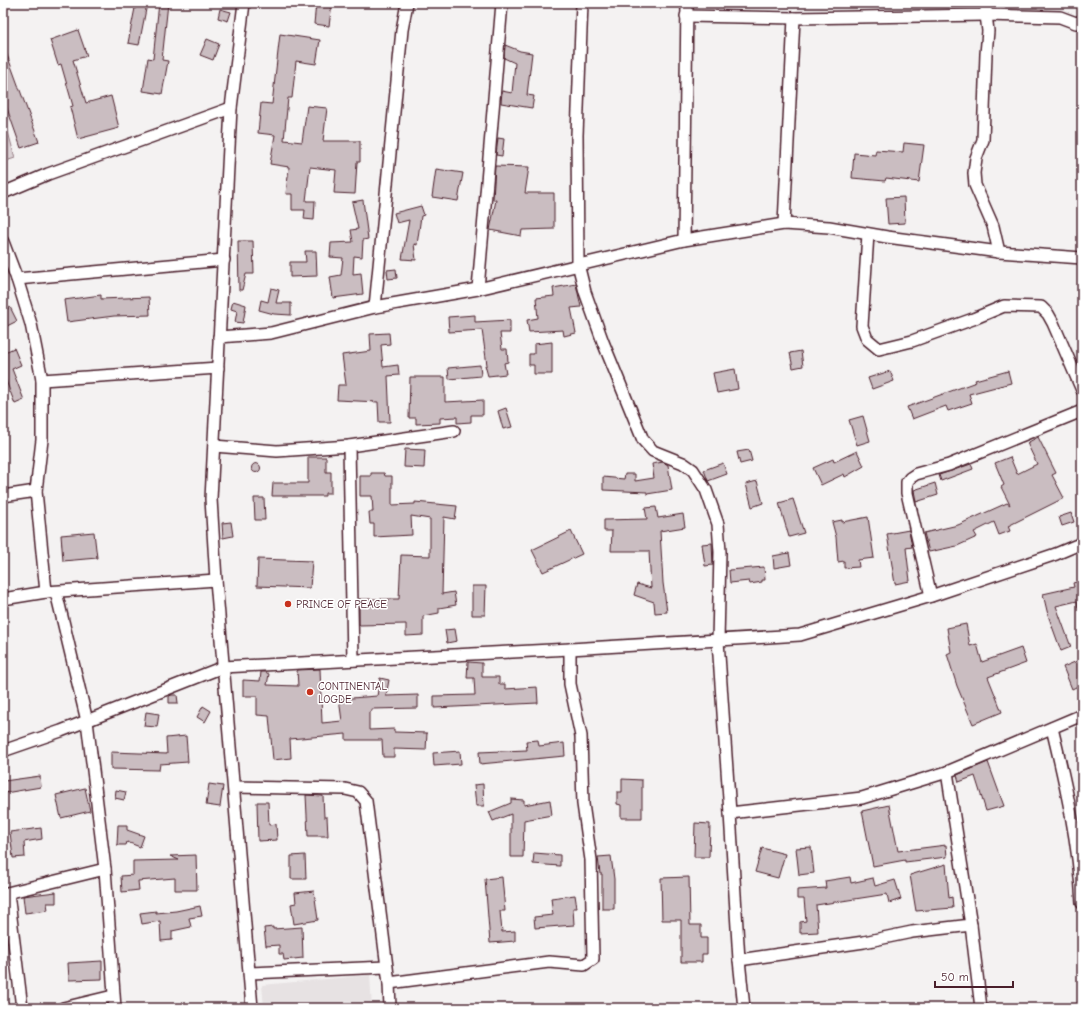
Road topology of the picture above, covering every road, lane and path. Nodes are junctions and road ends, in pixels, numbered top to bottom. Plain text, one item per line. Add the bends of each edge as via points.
1 (244, 3) edge
2 (407, 3) edge
3 (502, 3) edge
4 (582, 3) edge
5 (687, 3) edge
6 (986, 3) edge
7 (986, 15) junction
8 (686, 16) junction
9 (794, 18) junction
10 (1082, 21) edge
11 (231, 108) junction
12 (3, 193) edge
13 (784, 224) junction
14 (868, 234) junction
15 (684, 240) junction
16 (3, 242) edge
17 (999, 252) junction
18 (1082, 258) edge
19 (224, 260) junction
20 (578, 264) junction
21 (18, 279) junction
22 (478, 289) junction
23 (375, 307) junction
24 (220, 337) junction
25 (218, 368) junction
26 (42, 380) junction
27 (1082, 390) edge
28 (1082, 411) edge
29 (454, 432) dead end
30 (214, 446) junction
31 (349, 446) junction
32 (36, 491) junction
33 (3, 496) edge
34 (1082, 544) edge
35 (216, 580) junction
36 (51, 592) junction
37 (931, 596) junction
38 (3, 599) edge
39 (718, 641) junction
40 (570, 649) junction
41 (353, 660) junction
42 (223, 667) junction
43 (1082, 715) edge
44 (87, 721) junction
45 (1052, 728) junction
46 (3, 751) edge
47 (947, 772) junction
48 (234, 787) junction
49 (730, 813) junction
50 (104, 869) junction
51 (1081, 878) edge
52 (6, 893) edge
53 (1082, 903) edge
54 (971, 925) junction
55 (739, 960) junction
56 (386, 967) junction
57 (250, 973) junction
58 (388, 983) junction
59 (113, 996) junction
60 (22, 1008) edge
61 (63, 1008) edge
62 (115, 1008) edge
63 (252, 1008) edge
64 (390, 1008) edge
65 (744, 1008) edge
66 (981, 1008) edge

1 - 11 street
2 - 23 street via 402,30
3 - 22 street
4 - 20 street via 577,135
5 - 8 street
6 - 7 street
7 - 9 street
7 - 10 street via 1060,17 1076,22
7 - 17 street via 988,31 983,140 974,173 975,185 993,226
8 - 9 street
8 - 15 street
9 - 13 street
11 - 12 street via 48,174
11 - 19 street
13 - 14 street
13 - 15 street
14 - 17 street
14 - 27 street via 862,326 867,339 879,348 918,338 1004,306 1041,307 1053,323
15 - 20 street
16 - 21 street
17 - 18 street
19 - 21 street
19 - 24 street
20 - 22 street
20 - 39 street via 603,342 643,440 653,450 683,463 692,470 706,490 718,524
21 - 26 street via 31,324
22 - 23 street
23 - 24 street via 271,332
24 - 25 street
25 - 26 street
25 - 30 street
26 - 32 street via 42,440
28 - 37 street via 949,465 910,478 907,482 907,493
29 - 31 street
30 - 31 street via 277,451
30 - 35 street via 211,499
31 - 41 street
32 - 33 street
32 - 36 street
34 - 37 street
35 - 36 street
35 - 42 street
36 - 38 street
36 - 44 street
37 - 39 street via 800,635
39 - 40 street
39 - 49 street
40 - 41 street
40 - 58 street via 570,684 581,736 583,804 591,860 593,958 584,965 549,962
41 - 42 street
42 - 44 street
42 - 48 street
43 - 45 street
44 - 46 street
44 - 50 street
45 - 47 street
45 - 51 street via 1069,798
47 - 49 street via 862,798
47 - 54 street
48 - 56 street via 345,789 358,792 366,801
48 - 57 street
49 - 55 street
50 - 52 street
50 - 59 street
51 - 53 street
52 - 60 street
54 - 55 street
54 - 66 street
55 - 65 street
56 - 57 street
56 - 58 street
57 - 63 street
58 - 64 street
59 - 61 street
59 - 62 street

